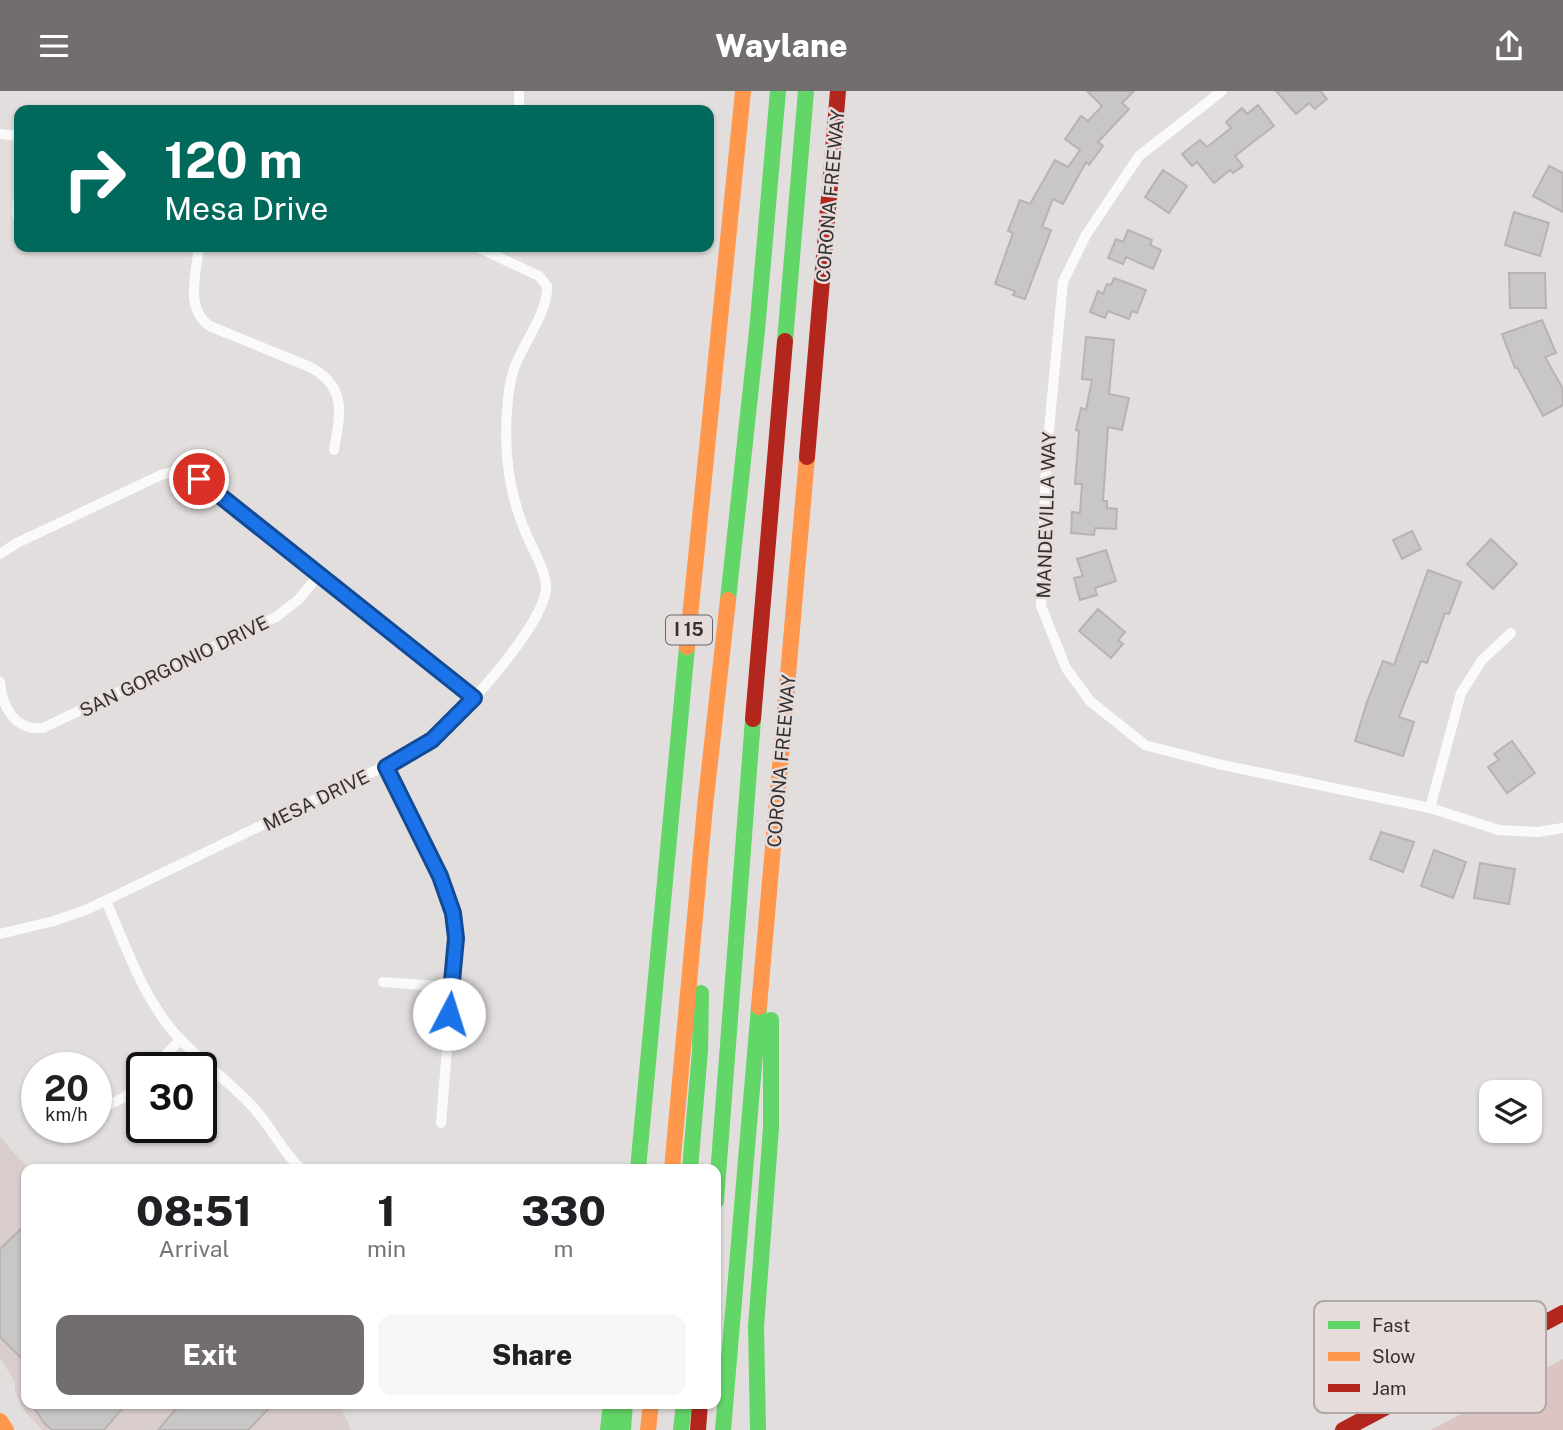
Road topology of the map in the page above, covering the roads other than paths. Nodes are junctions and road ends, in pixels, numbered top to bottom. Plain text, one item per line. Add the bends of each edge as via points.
1 (743, 91) edge
2 (778, 91) edge
3 (806, 91) edge
4 (838, 91) edge
5 (1222, 91) edge
6 (199, 252) edge
7 (488, 252) edge
8 (334, 450) dead end
9 (0, 554) edge
10 (319, 575) junction
11 (1511, 633) dead end
12 (0, 682) edge
13 (474, 698) junction
14 (386, 767) junction
15 (1430, 808) junction
16 (705, 816) junction
17 (744, 828) junction
18 (1563, 828) edge
19 (772, 875) junction
20 (106, 901) junction
21 (0, 934) edge
22 (383, 982) dead end
23 (451, 987) junction
24 (181, 1039) junction
25 (168, 1052) edge
26 (441, 1123) dead end
27 (296, 1164) edge
28 (638, 1164) edge
29 (672, 1164) edge
30 (690, 1164) edge
31 (705, 1164) edge
32 (719, 1164) edge
33 (1563, 1313) edge
34 (1546, 1322) edge
35 (610, 1409) edge
36 (625, 1409) edge
37 (650, 1409) edge
38 (669, 1409) edge
39 (683, 1409) edge
40 (700, 1409) edge
41 (1375, 1413) edge
42 (0, 1421) edge
43 (6, 1430) edge
44 (608, 1430) edge
45 (623, 1430) edge
46 (648, 1430) edge
47 (667, 1430) edge
48 (681, 1430) edge
49 (698, 1430) edge
50 (723, 1430) edge
51 (758, 1430) edge
52 (1343, 1430) edge

1 - 28 main road, I 15
2 - 16 main road
3 - 17 main road
4 - 19 main road, CORONA FREEWAY
5 - 15 street, MANDEVILLA WAY via 1139,156 1086,235 1063,282 1046,461 1041,606 1066,668 1090,701 1145,745
6 - 8 street via 196,314 212,327 310,367 330,382 340,414
7 - 13 street, MESA DRIVE via 539,276 547,286 513,374 506,431 516,505 543,571 546,591 535,620
9 - 10 street via 173,471 204,483
10 - 12 street, SAN GORGONIO DRIVE via 276,617 50,725 36,729 17,721 4,703
10 - 13 street
11 - 15 street via 1482,660 1461,693
13 - 14 street, MESA DRIVE via 432,740
14 - 20 street, MESA DRIVE
14 - 23 street via 451,904 456,938
15 - 18 street, MANDEVILLA WAY via 1499,830
16 - 29 main road
16 - 30 main road via 700,1051
17 - 31 main road
17 - 32 main road
19 - 50 main road, CORONA FREEWAY
19 - 51 main road via 771,1128 756,1327
20 - 21 street, MESA DRIVE via 66,918
20 - 24 street via 148,996
22 - 23 street
23 - 26 street
24 - 25 street
24 - 27 street via 252,1106
33 - 34 main road
35 - 44 main road
36 - 45 main road
37 - 46 main road
38 - 47 main road
39 - 48 main road
40 - 49 main road
41 - 52 main road
42 - 43 main road

